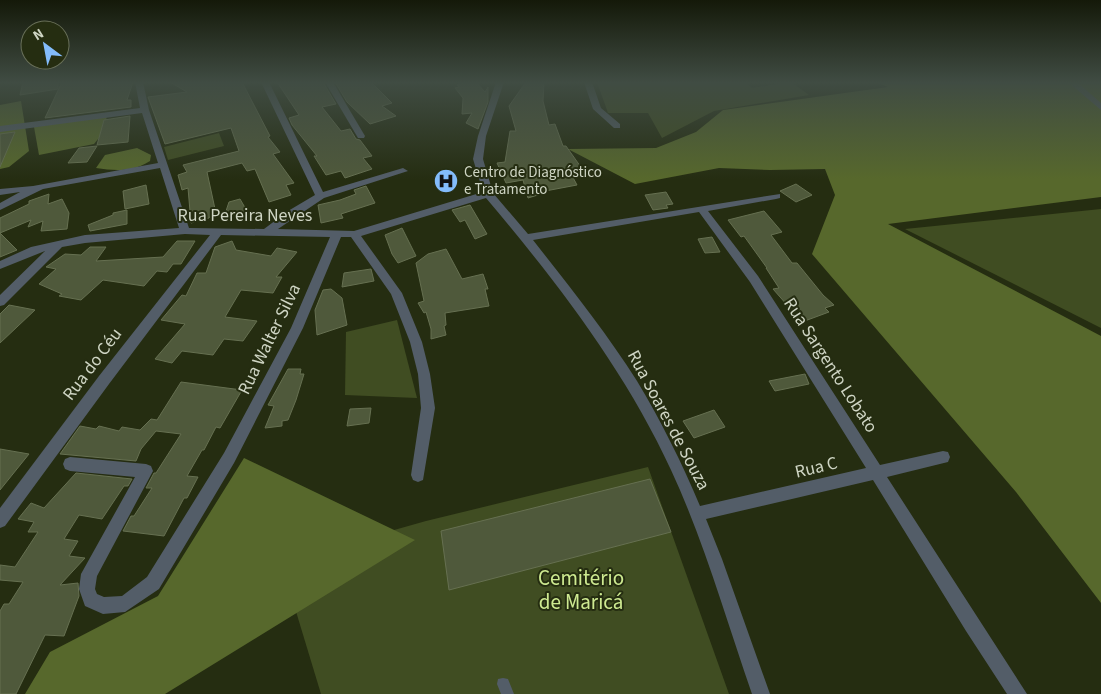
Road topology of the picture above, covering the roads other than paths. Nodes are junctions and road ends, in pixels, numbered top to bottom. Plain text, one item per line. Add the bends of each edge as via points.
1 (112, 114) edge
2 (146, 114) edge
3 (281, 114) edge
4 (348, 114) edge
5 (489, 114) edge
6 (603, 114) edge
7 (617, 126) dead end
8 (0, 129) edge
9 (361, 136) dead end
10 (163, 166) junction
11 (403, 172) dead end
12 (40, 186) junction
13 (0, 192) edge
14 (488, 194) junction
15 (320, 196) junction
16 (776, 196) dead end
17 (0, 207) edge
18 (702, 209) junction
19 (185, 231) junction
20 (217, 233) junction
21 (266, 233) junction
22 (337, 234) junction
23 (354, 234) junction
24 (526, 238) junction
25 (59, 244) junction
26 (0, 264) edge
27 (0, 302) edge
28 (943, 457) dead end
29 (70, 464) dead end
30 (877, 472) junction
31 (418, 475) dead end
32 (697, 514) junction
33 (0, 521) edge
34 (762, 694) edge
35 (1018, 694) edge

1 - 8 street
2 - 10 street
3 - 15 street
4 - 9 street
5 - 14 street via 478,159
6 - 7 street
10 - 12 street
10 - 19 street
11 - 15 street
12 - 13 street
12 - 17 street
14 - 23 street, Rua Pereira Neves
14 - 24 street, Rua Soares de Souza
15 - 21 street
16 - 18 street
18 - 24 street
18 - 30 street, Rua Sargento Lobato via 754,279
19 - 20 street, Rua Pereira Neves
19 - 25 street, Rua Pereira Neves
20 - 21 street, Rua Pereira Neves
20 - 33 street, Rua do Céu
21 - 22 street, Rua Pereira Neves
22 - 23 street, Rua Pereira Neves
22 - 29 street, Rua Walter Silva via 297,328 229,458 153,583 126,604 102,606 91,600 87,589 89,574 146,471
23 - 31 street via 396,293 416,342 428,408
24 - 32 street, Rua Soares de Souza via 581,309 632,385 677,467
25 - 26 street, Rua Pereira Neves
25 - 27 street
28 - 30 street, Rua C
30 - 32 street, Rua C
30 - 35 street, Rua Sargento Lobato
32 - 34 street, Rua Soares de Souza

